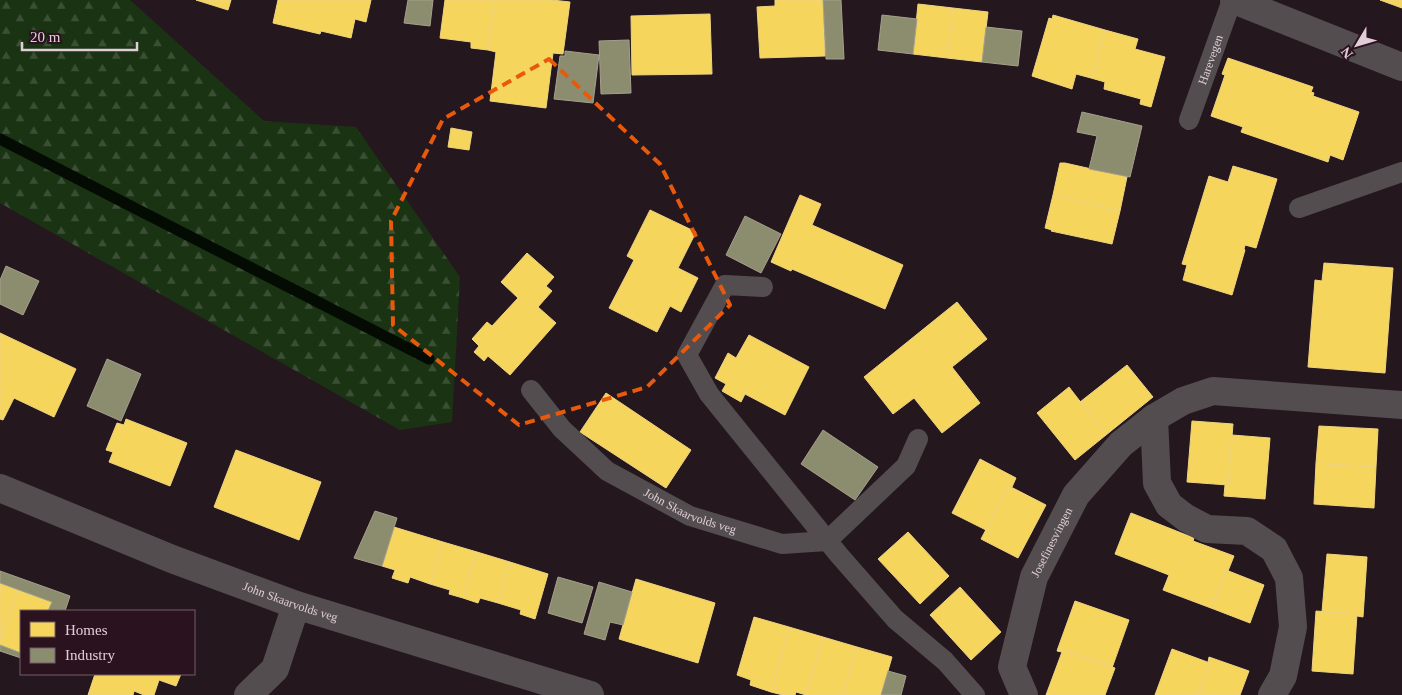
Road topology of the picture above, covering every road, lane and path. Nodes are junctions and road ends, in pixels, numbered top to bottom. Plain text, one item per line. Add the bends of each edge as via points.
1 (1233, 0) edge
2 (1402, 67) edge
3 (1189, 120) dead end
4 (1402, 172) edge
5 (1299, 208) dead end
6 (763, 287) dead end
7 (531, 390) dead end
8 (1402, 405) edge
9 (1154, 418) junction
10 (918, 439) dead end
11 (0, 488) edge
12 (827, 541) junction
13 (296, 605) junction
14 (248, 695) edge
15 (590, 695) edge
16 (975, 695) edge
17 (1024, 695) edge
18 (1272, 695) edge

1 - 2 street, Harevegen
1 - 3 lane, Harevegen
4 - 5 lane
6 - 12 lane via 725,284 687,355 709,394
7 - 12 lane, John Skaarvolds veg via 562,429 607,471 690,516 782,544
8 - 9 street, Josefinesvingen via 1213,391 1182,401
9 - 17 street, Josefinesvingen via 1121,444 1076,495 1034,577 1012,667
9 - 18 street via 1157,484 1169,505 1207,529 1247,531 1274,549 1289,578 1293,627 1283,676
10 - 12 lane via 906,466
11 - 13 street, John Skaarvolds veg via 172,559
12 - 16 lane via 895,620 945,661
13 - 14 street via 274,669
13 - 15 street, John Skaarvolds veg

